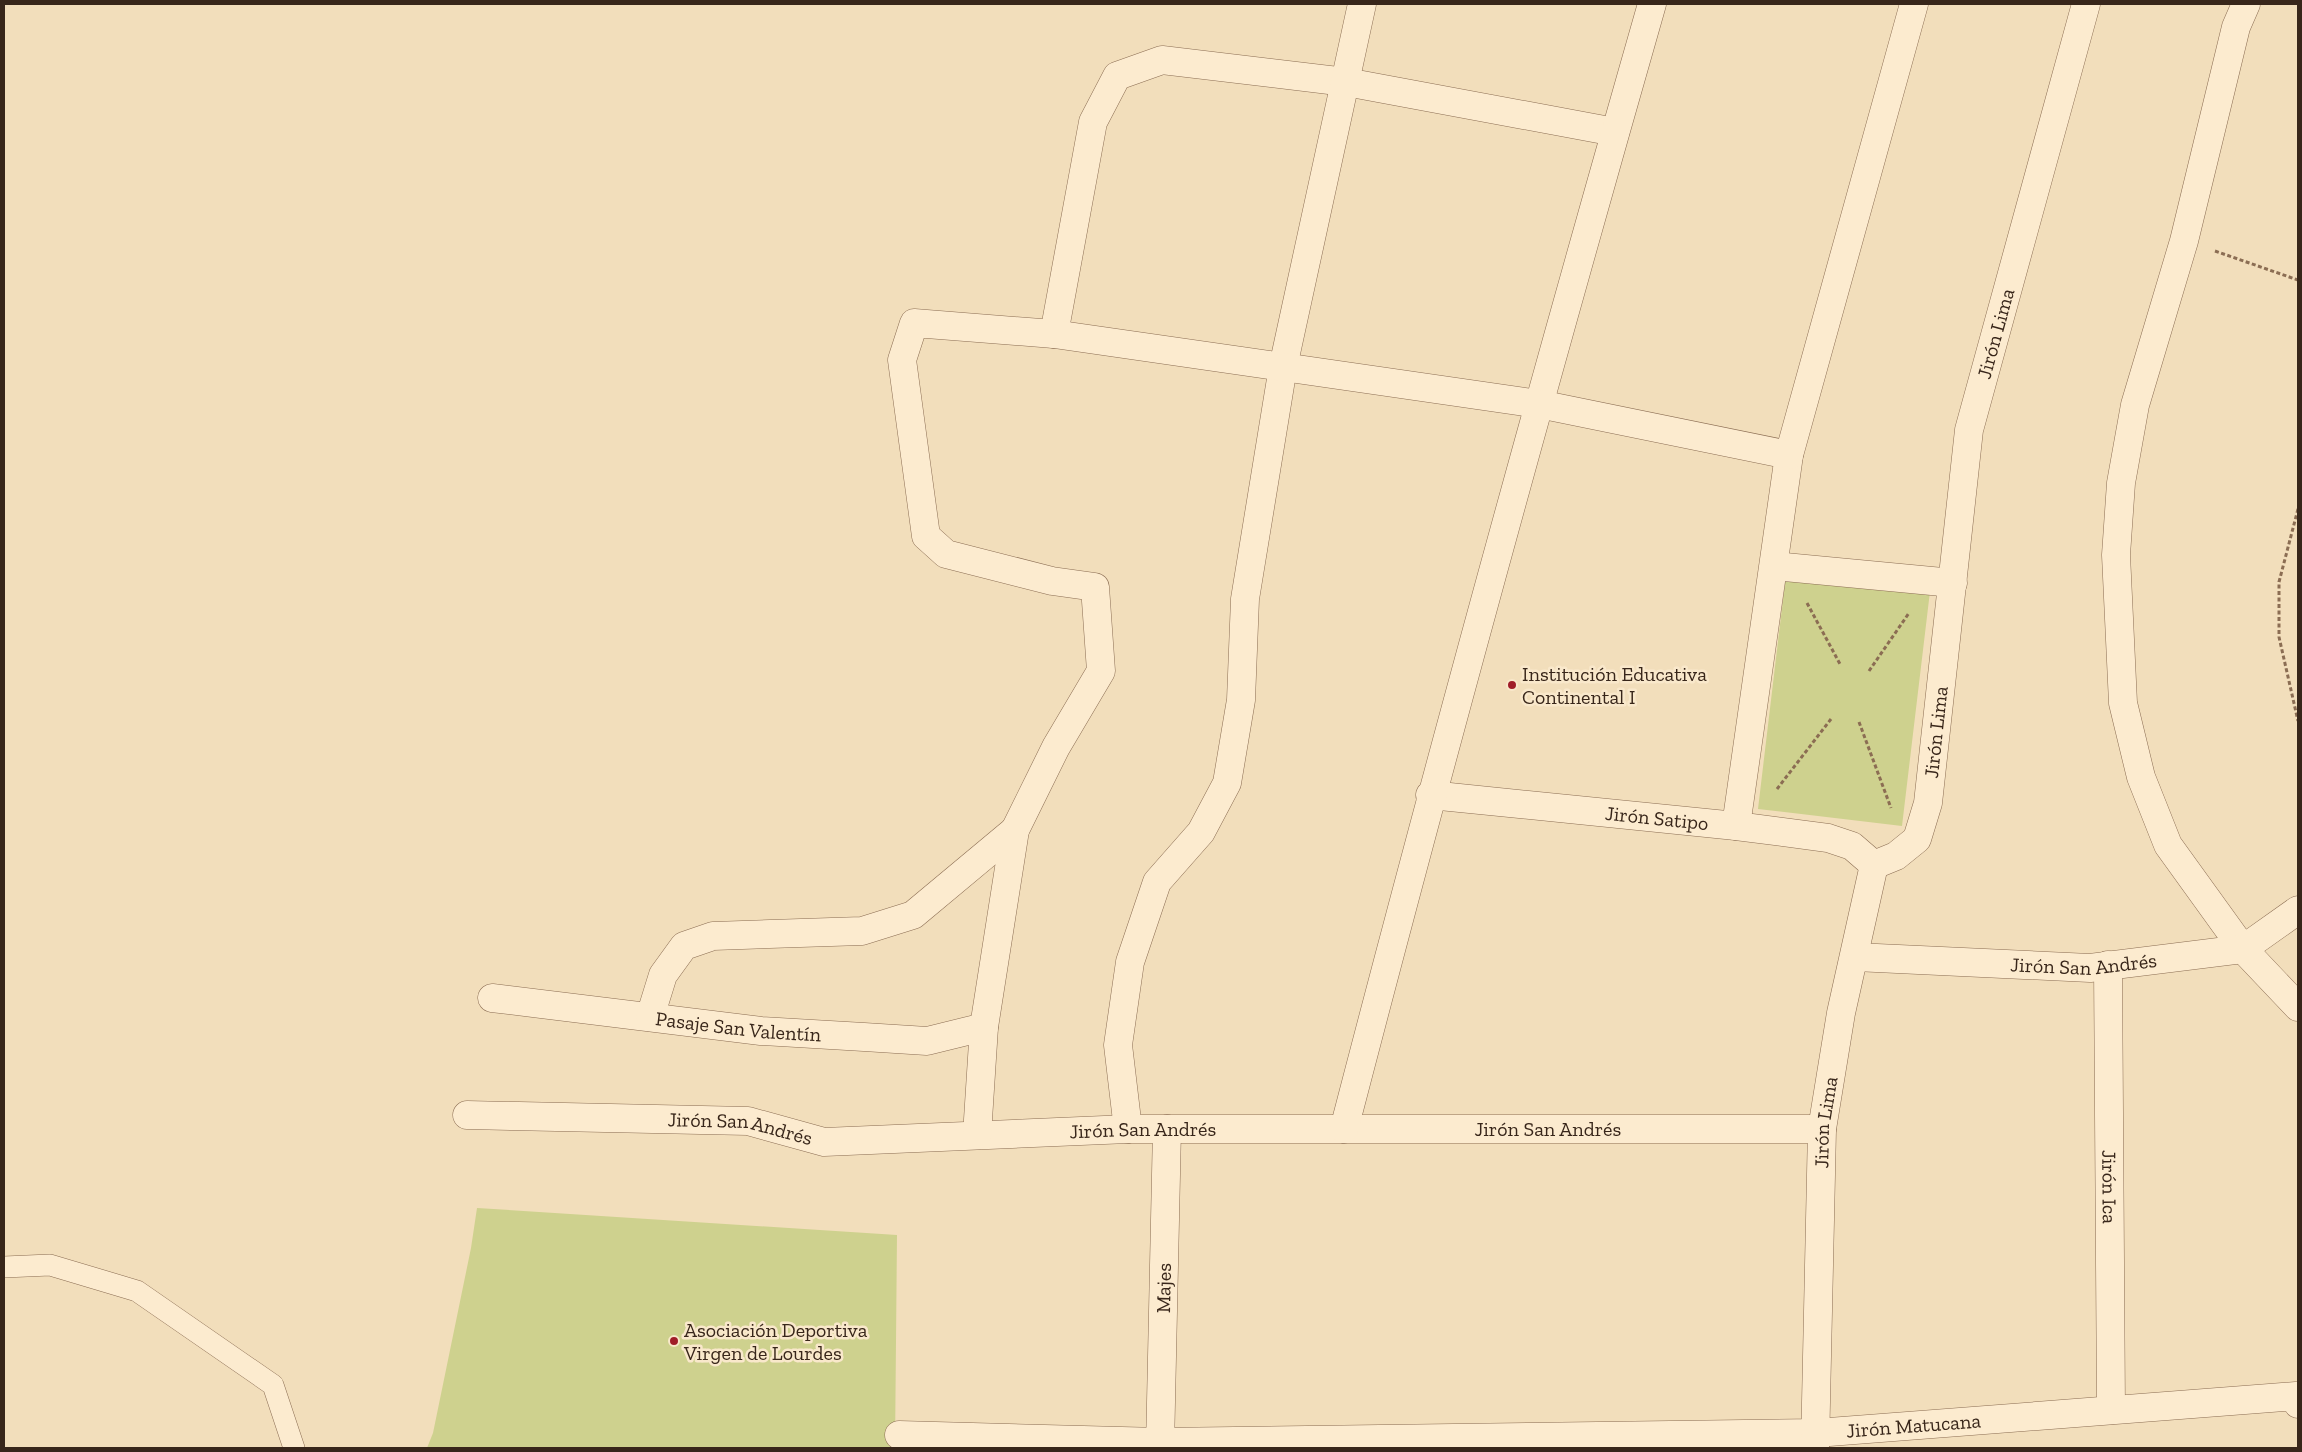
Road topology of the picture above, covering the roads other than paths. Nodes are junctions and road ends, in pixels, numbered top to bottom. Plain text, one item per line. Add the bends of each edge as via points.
1 (1362, 4) edge
2 (1652, 4) edge
3 (1914, 4) edge
4 (2086, 4) edge
5 (2246, 4) edge
6 (1346, 82) junction
7 (1615, 132) junction
8 (1054, 334) junction
9 (1282, 367) junction
10 (1539, 404) junction
11 (1788, 455) junction
12 (1774, 566) junction
13 (1953, 583) junction
14 (1430, 796) junction
15 (1736, 826) junction
16 (1015, 830) junction
17 (1874, 865) junction
18 (2298, 910) edge
19 (2243, 949) junction
20 (1855, 957) junction
21 (2108, 965) junction
22 (492, 998) dead end
23 (2298, 1007) edge
24 (650, 1017) junction
25 (984, 1027) junction
26 (467, 1115) dead end
27 (1344, 1128) junction
28 (1128, 1129) junction
29 (1167, 1129) junction
30 (1822, 1129) junction
31 (977, 1136) junction
32 (4, 1267) edge
33 (2297, 1400) edge
34 (2111, 1410) junction
35 (899, 1435) dead end
36 (1815, 1440) edge
37 (1160, 1445) edge
38 (294, 1448) edge

1 - 6 street
2 - 7 street
3 - 11 street
4 - 13 street, Jirón Lima via 1970,430
5 - 19 street via 2236,27 2184,241 2135,405 2121,483 2116,555 2123,703 2141,777 2168,845
6 - 7 street
6 - 8 street via 1162,60 1117,76 1092,122
6 - 9 street
7 - 10 street
8 - 9 street
8 - 16 street via 914,323 902,360 926,536 946,554 1052,581 1095,587 1101,671 1056,747
9 - 10 street
9 - 28 street via 1245,600 1241,700 1227,783 1201,832 1157,882 1130,962 1118,1045
10 - 11 street
10 - 14 street
11 - 12 street
12 - 13 street
12 - 15 street
13 - 17 street, Jirón Lima via 1928,803 1917,839 1896,856
14 - 15 street, Jirón Satipo
14 - 27 street
15 - 17 street, Jirón Satipo via 1828,838 1852,846
16 - 24 street via 913,915 862,930 713,936 684,946 663,975
16 - 25 street
17 - 20 street, Jirón Lima
18 - 19 street, Jirón San Andrés
19 - 21 street, Jirón San Andrés
19 - 23 street
20 - 21 street, Jirón San Andrés via 2090,968
20 - 30 street, Jirón Lima via 1841,1013
21 - 34 street, Jirón Ica
22 - 24 street, Pasaje San Valentín
24 - 25 street, Pasaje San Valentín via 761,1031 926,1041
25 - 31 street
26 - 31 street, Jirón San Andrés via 748,1120 824,1142
27 - 29 street, Jirón San Andrés
27 - 30 street, Jirón San Andrés
28 - 29 street, Jirón San Andrés
28 - 31 street, Jirón San Andrés
29 - 37 street, Majes
30 - 36 street, Jirón Lima
32 - 38 lane via 50,1265 137,1291 273,1385
33 - 34 street, Jirón Matucana
34 - 36 street, Jirón Matucana
35 - 37 street, Jirón Matucana
36 - 37 street, Jirón Matucana

